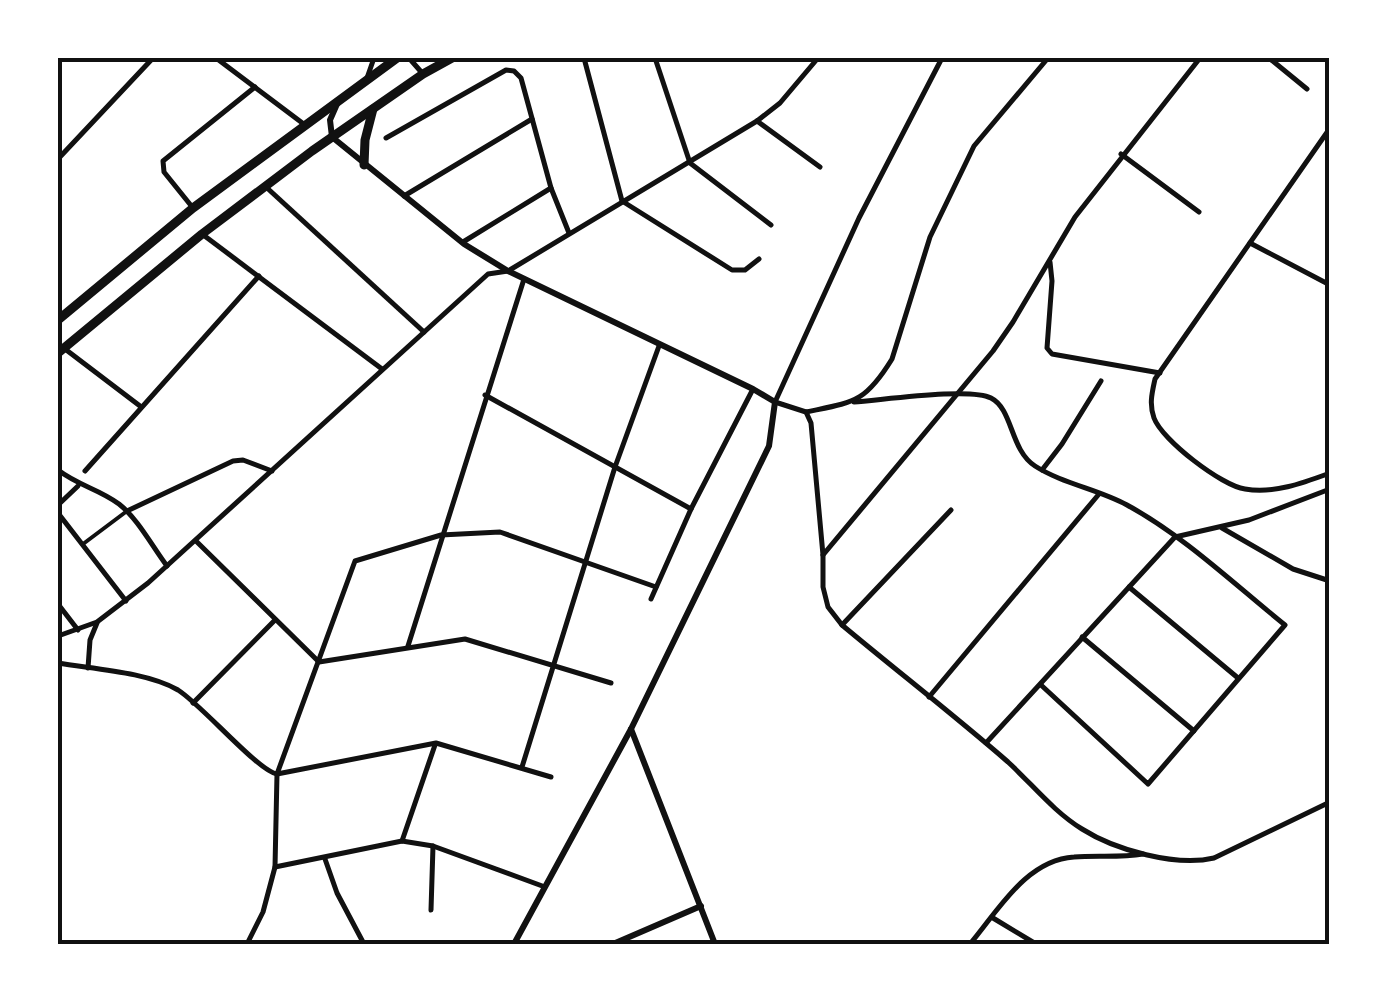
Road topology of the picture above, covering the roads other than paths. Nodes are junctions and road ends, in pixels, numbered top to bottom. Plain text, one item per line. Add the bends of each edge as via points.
1 (153, 58) edge
2 (216, 58) edge
3 (374, 58) edge
4 (397, 58) edge
5 (409, 58) edge
6 (452, 58) edge
7 (584, 58) edge
8 (656, 58) edge
9 (818, 58) edge
10 (942, 58) edge
11 (1048, 58) edge
12 (1200, 58) edge
13 (1270, 58) edge
14 (423, 74) junction
15 (365, 82) junction
16 (255, 87) junction
17 (1307, 90) dead end
18 (341, 99) junction
19 (373, 109) junction
20 (532, 118) junction
21 (757, 121) junction
22 (305, 125) junction
23 (1330, 128) edge
24 (332, 137) junction
25 (386, 138) dead end
26 (1121, 154) junction
27 (58, 159) edge
28 (690, 163) junction
29 (364, 166) junction
30 (820, 167) dead end
31 (266, 187) junction
32 (551, 188) junction
33 (404, 196) junction
34 (622, 201) junction
35 (193, 208) junction
36 (1198, 212) dead end
37 (771, 224) dead end
38 (569, 233) junction
39 (202, 234) junction
40 (462, 242) junction
41 (1250, 243) junction
42 (758, 259) dead end
43 (1049, 259) junction
44 (508, 271) junction
45 (259, 276) junction
46 (524, 279) junction
47 (1330, 285) edge
48 (58, 320) edge
49 (424, 332) junction
50 (659, 346) junction
51 (60, 350) edge
52 (382, 369) junction
53 (1157, 376) junction
54 (1101, 381) dead end
55 (753, 389) junction
56 (959, 394) junction
57 (485, 396) junction
58 (775, 402) junction
59 (854, 402) junction
60 (140, 407) junction
61 (806, 412) junction
62 (615, 468) junction
63 (58, 470) edge
64 (85, 470) dead end
65 (1042, 470) junction
66 (272, 471) junction
67 (1330, 473) edge
68 (78, 486) junction
69 (1330, 489) edge
70 (1099, 494) junction
71 (58, 505) edge
72 (691, 509) junction
73 (952, 510) dead end
74 (127, 511) junction
75 (58, 513) edge
76 (1220, 526) junction
77 (441, 534) junction
78 (1175, 537) junction
79 (197, 542) junction
80 (82, 545) junction
81 (824, 556) junction
82 (585, 561) junction
83 (167, 566) junction
84 (1330, 580) edge
85 (656, 587) junction
86 (1128, 588) junction
87 (651, 599) dead end
88 (126, 602) junction
89 (58, 604) edge
90 (275, 620) junction
91 (98, 622) junction
92 (842, 625) junction
93 (78, 630) junction
94 (58, 636) edge
95 (1082, 637) junction
96 (408, 646) junction
97 (318, 662) junction
98 (58, 664) edge
99 (552, 664) junction
100 (88, 668) junction
101 (1238, 679) junction
102 (610, 683) dead end
103 (1041, 684) junction
104 (929, 697) junction
105 (193, 702) junction
106 (630, 729) junction
107 (1194, 731) junction
108 (986, 743) junction
109 (436, 744) junction
110 (522, 767) junction
111 (277, 774) junction
112 (551, 777) dead end
113 (1330, 802) edge
114 (402, 841) junction
115 (433, 846) junction
116 (1146, 853) junction
117 (324, 859) junction
118 (275, 867) junction
119 (545, 887) junction
120 (701, 906) junction
121 (431, 910) dead end
122 (993, 918) junction
123 (247, 944) edge
124 (364, 944) edge
125 (514, 944) edge
126 (613, 944) edge
127 (716, 944) edge
128 (970, 944) edge
129 (1036, 944) edge

1 - 27 street
2 - 16 street
3 - 15 street
4 - 15 main road
5 - 14 street
6 - 14 main road
7 - 34 street
8 - 28 street
9 - 21 street
10 - 58 street
11 - 59 street via 974,146 930,237 892,358
12 - 26 street
13 - 17 street
14 - 19 main road
15 - 18 main road
16 - 22 street
16 - 35 street via 163,161 164,172
18 - 22 main road
18 - 24 street via 330,120
19 - 24 main road
19 - 29 main road
20 - 25 street via 522,78 506,70
20 - 32 street
20 - 33 street
21 - 28 street
21 - 30 street
22 - 35 main road
23 - 41 street
24 - 29 street
24 - 31 main road
26 - 36 street
26 - 43 street
28 - 34 street
28 - 37 street
29 - 33 street
31 - 39 main road
31 - 49 street
32 - 38 street
32 - 40 street
33 - 40 street
34 - 38 street
34 - 42 street via 732,270 745,270
35 - 48 main road
38 - 44 street
39 - 45 street
39 - 51 main road
40 - 44 street
41 - 47 street
41 - 53 street
43 - 53 street via 1052,354
43 - 56 street via 1014,322
44 - 46 street
44 - 49 street via 488,274
45 - 52 street
45 - 60 street
46 - 50 street
46 - 57 street
49 - 52 street
50 - 55 street
50 - 62 street
51 - 60 street
52 - 66 street
53 - 67 street via 1150,400 1155,421 1222,480 1266,490
54 - 65 street
55 - 58 street
55 - 72 street
56 - 59 street
56 - 65 street via 986,396 1000,405 1018,452
56 - 81 street
57 - 62 street
57 - 77 street
58 - 61 street
58 - 106 street via 770,446
59 - 61 street
60 - 64 street
61 - 81 street
62 - 72 street
62 - 82 street
63 - 68 street
65 - 70 street
66 - 74 street via 233,461
66 - 79 street
68 - 71 street
68 - 74 street
69 - 76 street
70 - 78 street
70 - 104 street
72 - 85 street
73 - 92 street
74 - 80 street
74 - 83 street
75 - 80 street
76 - 78 street
76 - 84 street via 1293,569
77 - 82 street via 500,532
77 - 96 street
77 - 97 street via 350,566
78 - 86 street
78 - 101 street via 1285,625
79 - 83 street
79 - 90 street
80 - 88 street
81 - 92 street via 825,597
82 - 85 street
82 - 99 street
83 - 88 street
85 - 87 street
86 - 95 street
86 - 101 street
88 - 91 street
89 - 93 street
90 - 97 street
90 - 105 street
91 - 93 street
91 - 100 street
92 - 104 street
93 - 94 street
95 - 103 street
95 - 107 street
96 - 97 street
96 - 99 street via 465,638
97 - 111 street
98 - 100 street
99 - 102 street
99 - 110 street
100 - 105 street via 160,682
101 - 107 street
103 - 107 street via 1148,784
103 - 108 street
104 - 108 street
105 - 111 street via 268,773
106 - 119 street
106 - 120 street
108 - 116 street via 1081,829
109 - 110 street
109 - 111 street
109 - 114 street
110 - 112 street
111 - 118 street
113 - 116 street via 1214,858 1179,862
114 - 115 street
114 - 117 street
115 - 119 street
115 - 121 street
116 - 122 street via 1045,864
117 - 118 street
117 - 124 street
118 - 123 street
119 - 125 street
120 - 126 street
120 - 127 street
122 - 128 street
122 - 129 street

